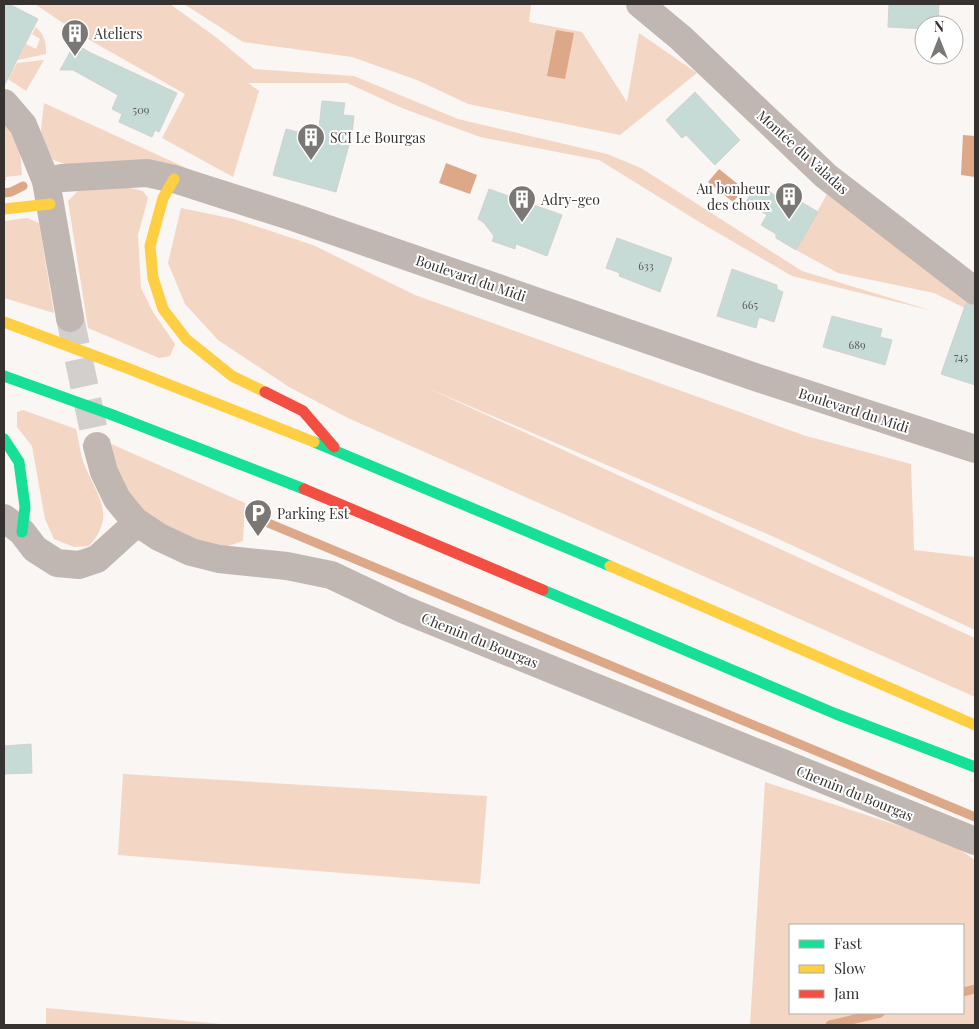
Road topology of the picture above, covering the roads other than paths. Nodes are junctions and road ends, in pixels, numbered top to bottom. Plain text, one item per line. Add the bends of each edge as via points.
1 (640, 4) edge
2 (4, 103) edge
3 (174, 178) junction
4 (48, 193) junction
5 (4, 210) edge
6 (975, 291) edge
7 (70, 318) tunnel mouth
8 (4, 322) edge
9 (4, 376) edge
10 (4, 439) edge
11 (97, 446) tunnel mouth
12 (975, 449) edge
13 (336, 450) junction
14 (135, 521) junction
15 (13, 525) edge
16 (975, 725) edge
17 (975, 767) edge
18 (975, 841) edge

1 - 6 street, Montée du Valadas via 681,38 826,176
2 - 4 street via 23,125
3 - 4 street, Boulevard du Midi via 146,174 62,178
3 - 12 street, Boulevard du Midi
3 - 13 main road via 163,198 150,246 153,278 163,309 186,340 232,376 303,411
4 - 5 main road
4 - 7 street
8 - 13 main road
9 - 17 main road via 314,493 826,710
10 - 15 main road via 19,462 25,507
11 - 14 street, Chemin du Bourgas via 116,499
13 - 16 main road
14 - 15 street via 96,560 79,566 57,563 35,549
14 - 18 street, Chemin du Bourgas via 158,537 190,552 331,575 405,610

